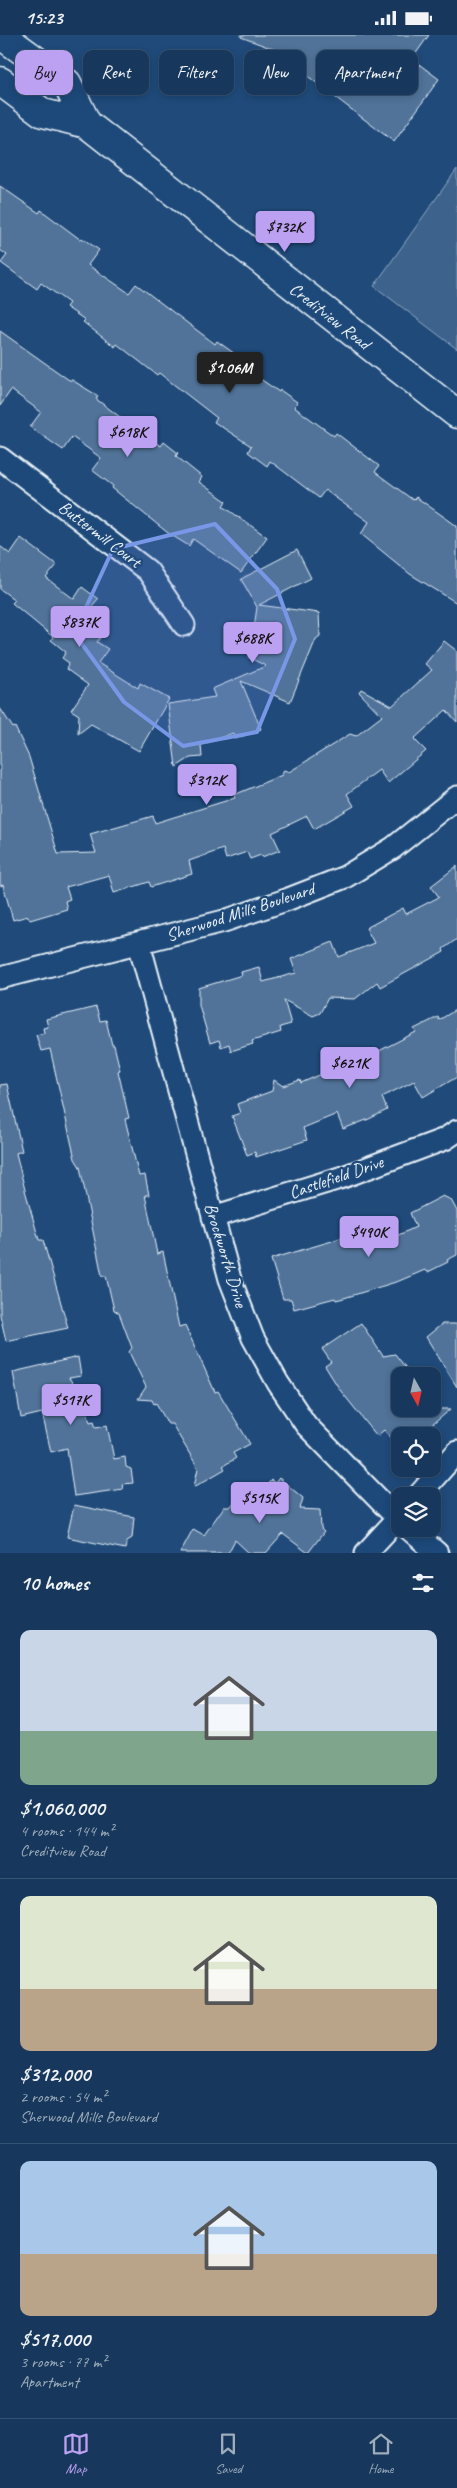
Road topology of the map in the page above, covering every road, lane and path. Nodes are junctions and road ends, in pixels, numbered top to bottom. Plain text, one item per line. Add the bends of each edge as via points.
1 (6, 41) edge
2 (0, 81) edge
3 (87, 124) junction
4 (457, 414) edge
5 (0, 458) edge
6 (184, 625) dead end
7 (457, 797) edge
8 (139, 943) junction
9 (0, 978) edge
10 (457, 1131) edge
11 (213, 1217) junction
12 (457, 1452) edge
13 (426, 1487) edge
14 (391, 1511) edge
15 (391, 1530) edge
16 (419, 1537) edge
17 (366, 1553) edge
18 (437, 1553) edge

1 - 3 main road, Creditview Road via 67,83
2 - 3 main road, Creditview Road via 44,113
3 - 4 main road, Creditview Road
5 - 6 street, Buttermill Court via 148,571
7 - 8 street, Sherwood Mills Boulevard via 393,848 345,877 224,921
8 - 9 street, Sherwood Mills Boulevard
8 - 11 street, Brockworth Drive
10 - 11 street, Castlefield Drive via 445,1139 343,1177
11 - 14 street, Brockworth Drive via 230,1279 253,1337 278,1383 306,1425
12 - 13 street
15 - 17 street
16 - 18 street, Brockworth Drive

